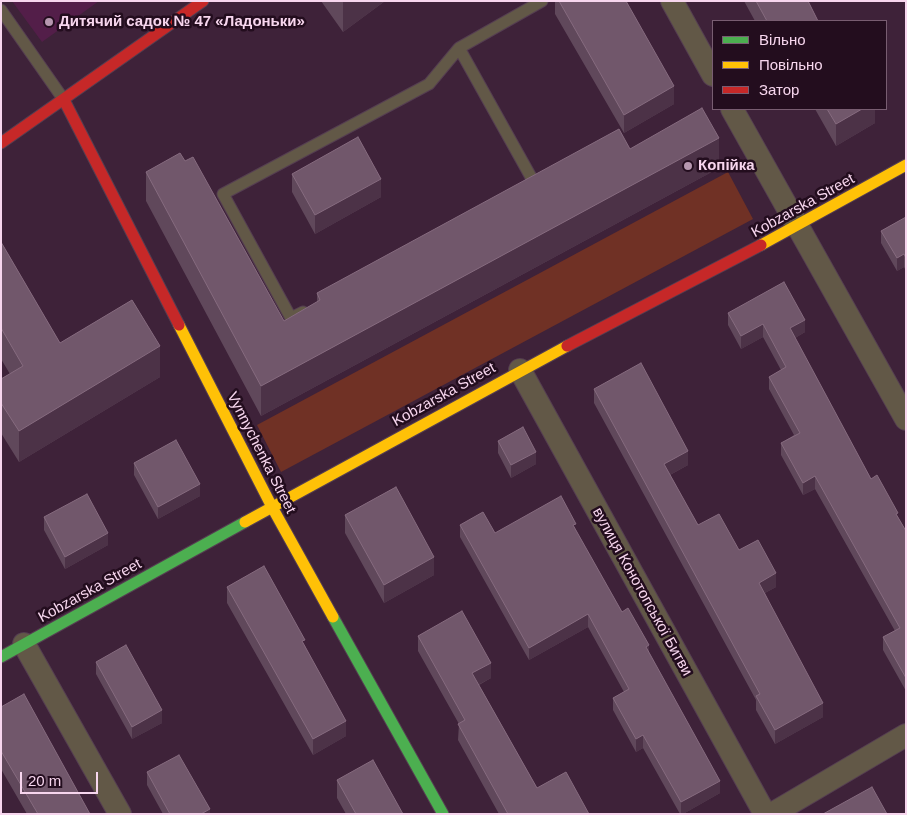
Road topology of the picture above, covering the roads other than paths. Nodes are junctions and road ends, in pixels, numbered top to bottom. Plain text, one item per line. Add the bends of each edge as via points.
1 (203, 1) edge
2 (542, 1) edge
3 (672, 1) edge
4 (1, 10) edge
5 (459, 48) junction
6 (712, 73) edge
7 (64, 100) junction
8 (733, 110) edge
9 (1, 143) edge
10 (906, 165) edge
11 (536, 186) edge
12 (797, 227) junction
13 (316, 305) edge
14 (520, 370) junction
15 (906, 419) edge
16 (272, 507) junction
17 (24, 644) junction
18 (1, 657) edge
19 (906, 735) edge
20 (120, 814) edge
21 (443, 814) edge
22 (765, 814) edge
23 (772, 814) edge

1 - 7 street
2 - 5 lane
3 - 6 street
4 - 7 lane
5 - 11 lane
5 - 13 lane via 429,84 223,194 291,318
7 - 9 street
7 - 16 street, Vynnychenka Street
8 - 12 street
10 - 12 street, Kobzarska Street
12 - 14 street, Kobzarska Street
12 - 15 street
14 - 16 street, Kobzarska Street
14 - 22 street, вулиця Конотопської Битви
16 - 17 street, Kobzarska Street
16 - 21 street, Vynnychenka Street
17 - 18 street, Kobzarska Street
17 - 20 street
19 - 23 street

